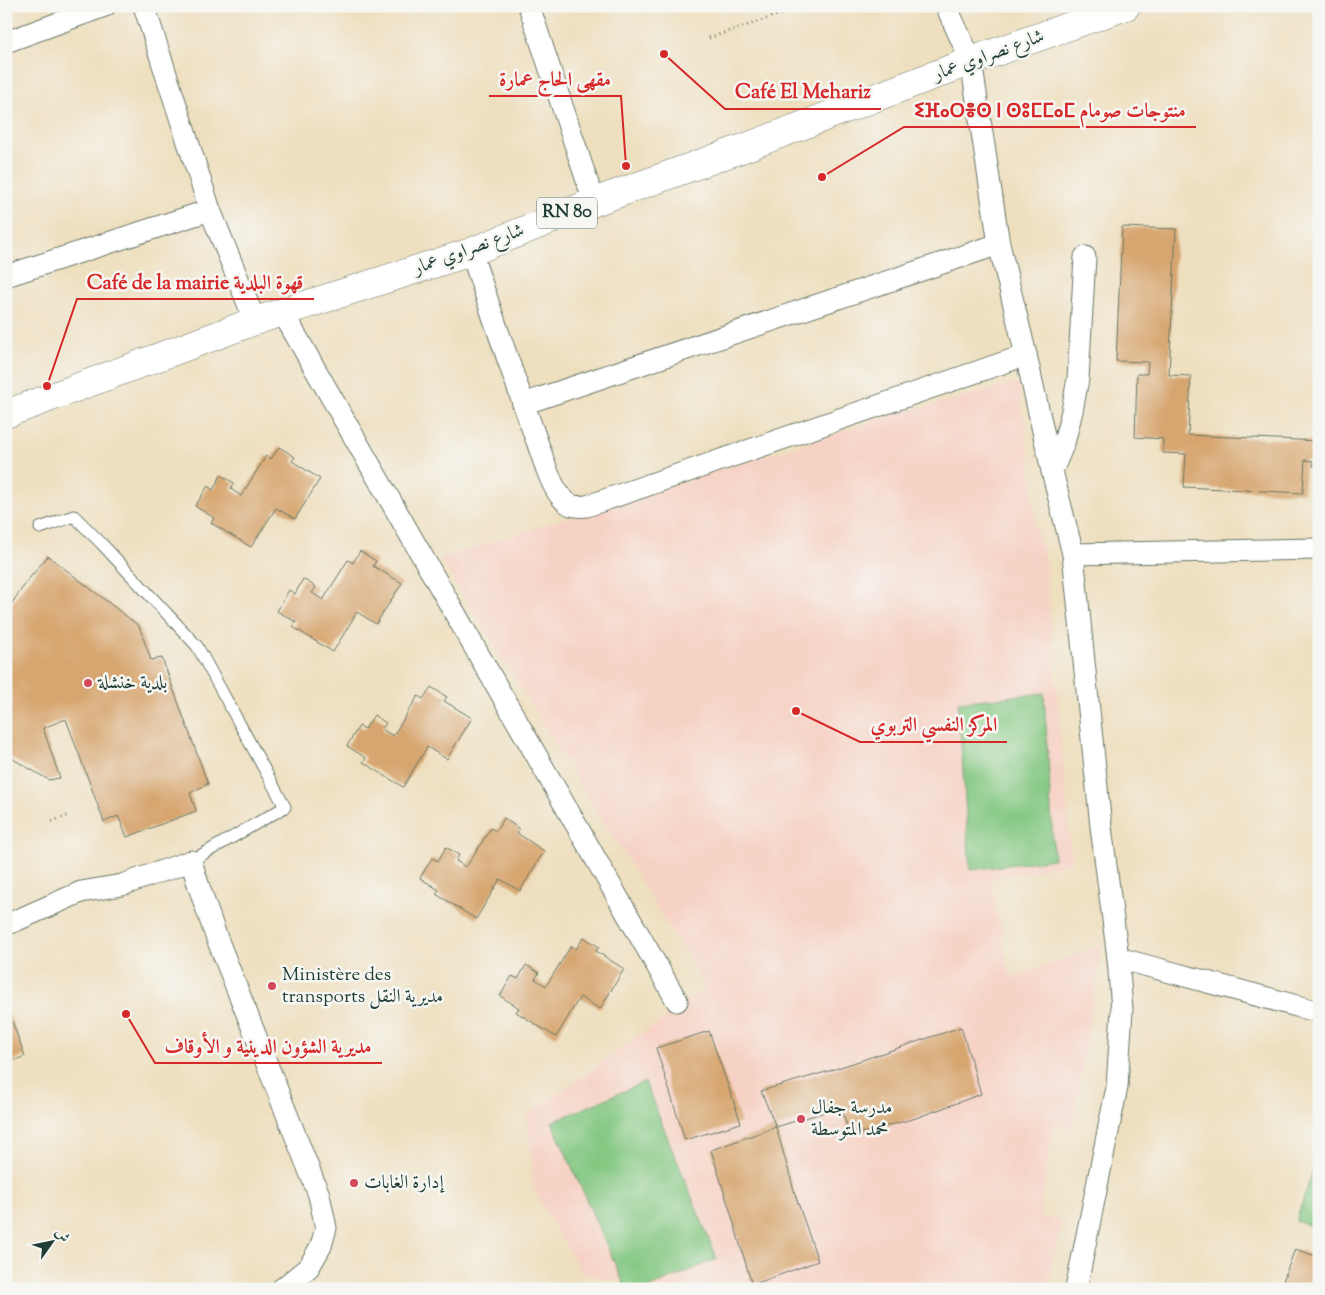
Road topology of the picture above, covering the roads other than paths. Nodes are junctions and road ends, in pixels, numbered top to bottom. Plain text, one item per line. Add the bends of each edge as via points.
1 (105, 6) edge
2 (144, 6) edge
3 (529, 6) edge
4 (946, 6) edge
5 (1126, 6) edge
6 (6, 42) edge
7 (971, 62) junction
8 (594, 202) junction
9 (210, 210) junction
10 (999, 244) junction
11 (471, 252) junction
12 (1085, 257) dead end
13 (6, 276) edge
14 (283, 313) junction
15 (255, 322) junction
16 (1026, 355) junction
17 (523, 404) junction
18 (6, 414) edge
19 (1052, 472) junction
20 (40, 528) dead end
21 (1319, 548) edge
22 (1073, 554) junction
23 (191, 861) junction
24 (6, 925) edge
25 (1118, 958) junction
26 (676, 1001) dead end
27 (1319, 1012) edge
28 (282, 1289) edge
29 (1076, 1289) edge

1 - 6 street
2 - 9 street
3 - 8 street
4 - 7 street
5 - 7 main road, شارع نصراوي عمار / RN 80
7 - 8 main road, شارع نصراوي عمار / RN 80
7 - 10 street
8 - 11 main road, شارع نصراوي عمار / RN 80
9 - 13 street
9 - 15 street
10 - 16 street
10 - 17 street
11 - 14 main road, شارع نصراوي عمار / RN 80
11 - 17 street
12 - 19 street via 1078,379 1064,443
14 - 15 main road, شارع نصراوي عمار / RN 80
14 - 26 street
15 - 18 main road, شارع نصراوي عمار / RN 80
16 - 17 street via 577,507 561,498 553,484
16 - 19 street
19 - 22 street
20 - 23 lane via 74,516 197,646 285,806
21 - 22 street
22 - 25 street
23 - 24 street via 122,885 81,892
23 - 28 street via 216,936 319,1195 326,1228 321,1246 309,1268
25 - 27 street
25 - 29 street via 1122,1010 1117,1087

